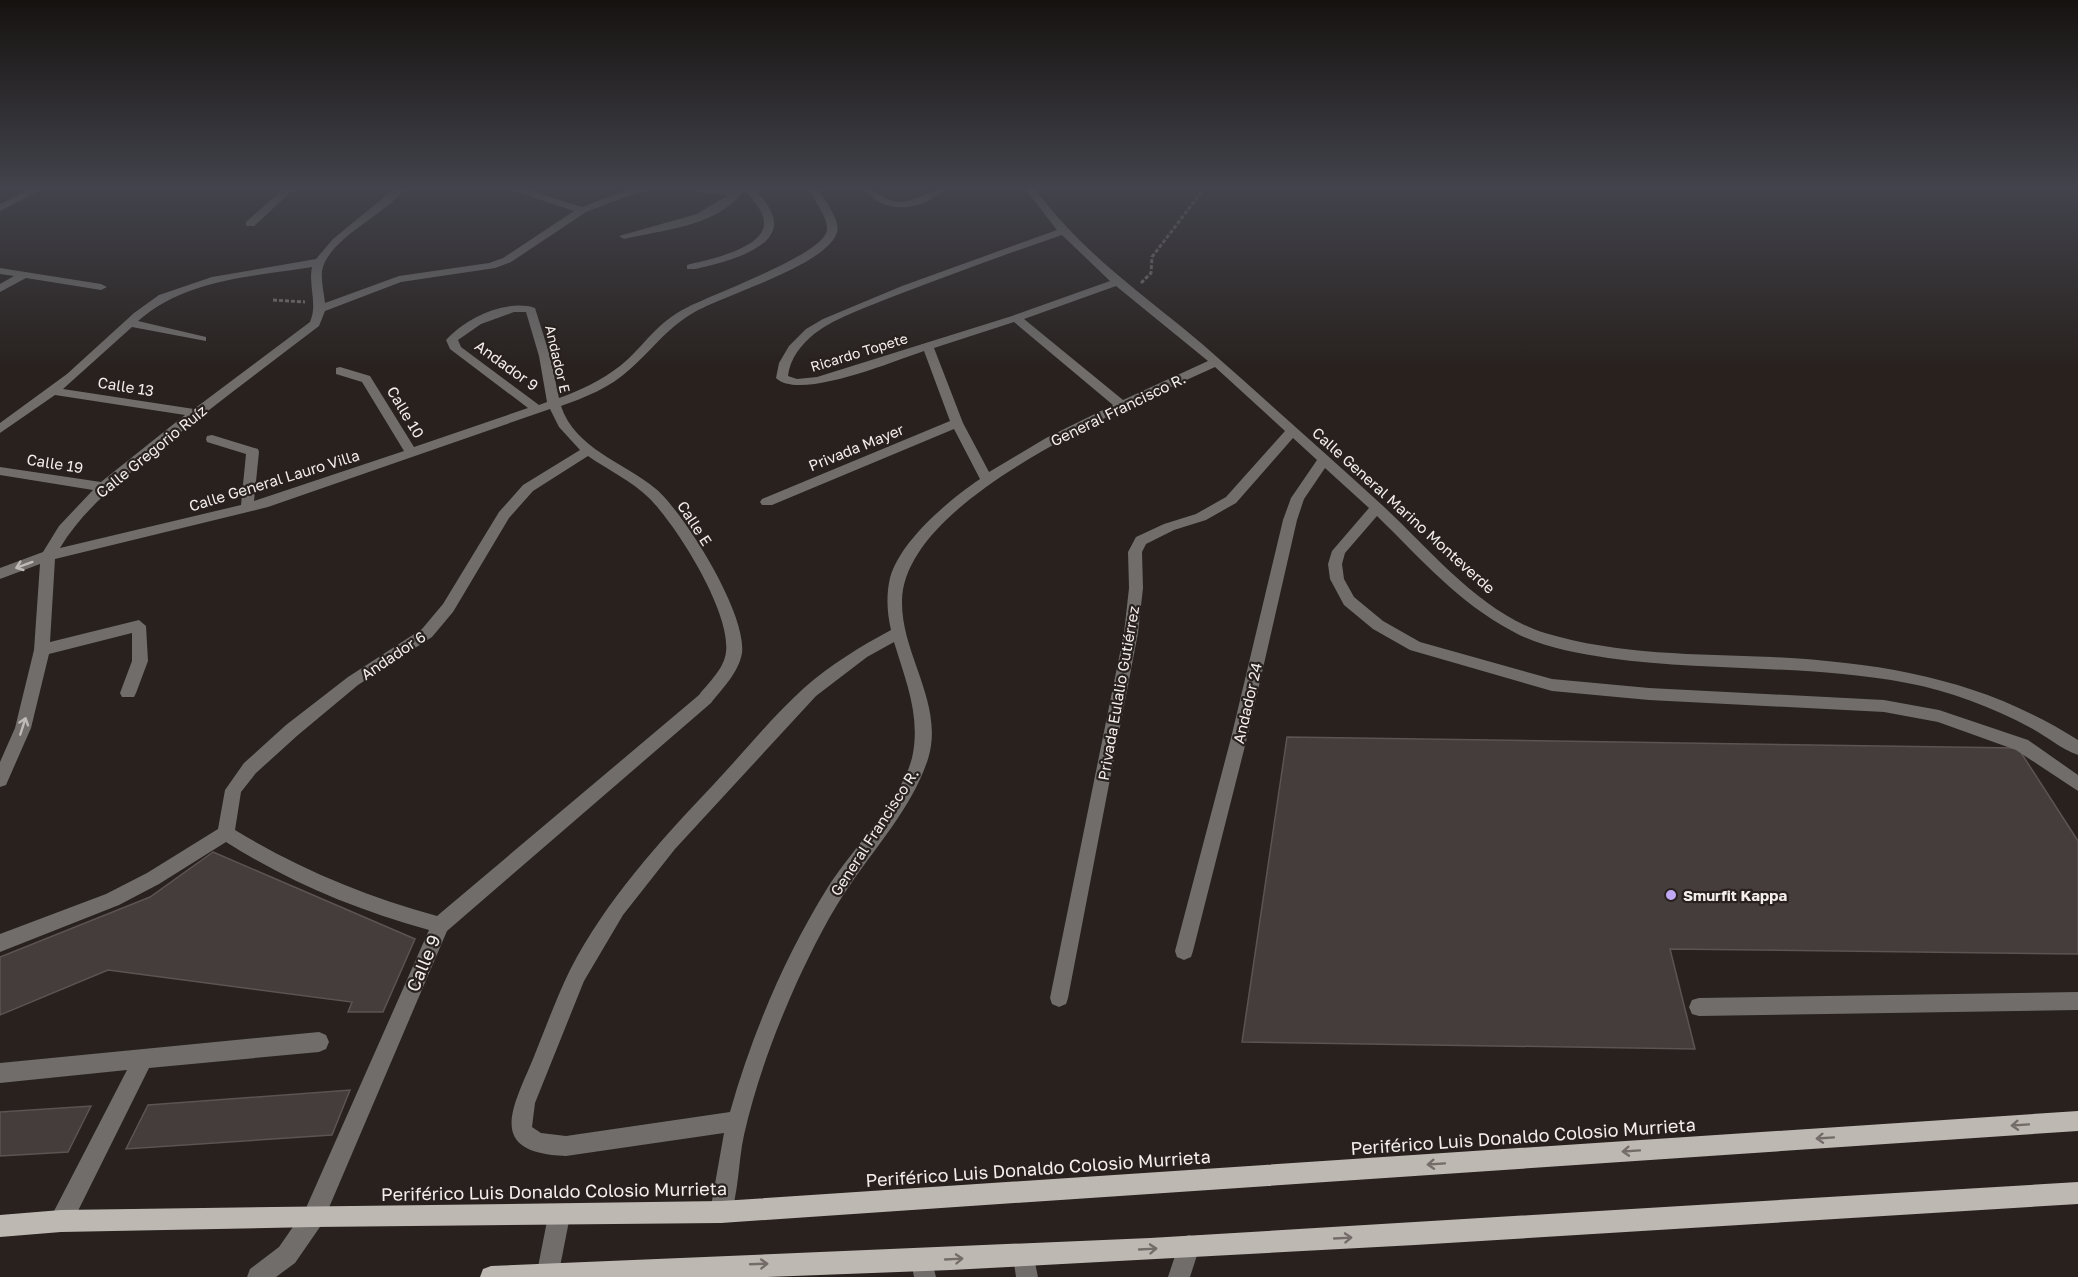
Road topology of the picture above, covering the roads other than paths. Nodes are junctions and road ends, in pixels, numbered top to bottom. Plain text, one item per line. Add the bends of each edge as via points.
1 (331, 250) edge
2 (523, 250) edge
3 (748, 250) edge
4 (815, 250) edge
5 (1010, 250) edge
6 (1084, 250) edge
7 (320, 261) junction
8 (691, 267) dead end
9 (0, 271) edge
10 (24, 275) junction
11 (1125, 285) junction
12 (101, 287) dead end
13 (0, 289) edge
14 (321, 306) junction
15 (1016, 318) junction
16 (130, 323) junction
17 (473, 324) joint
18 (202, 339) dead end
19 (928, 347) junction
20 (1216, 362) junction
21 (340, 370) dead end
22 (52, 391) junction
23 (553, 405) junction
24 (1121, 405) junction
25 (538, 410) junction
26 (196, 413) junction
27 (957, 423) junction
28 (0, 429) edge
29 (1292, 431) junction
30 (212, 439) dead end
31 (589, 450) junction
32 (412, 454) junction
33 (1324, 460) junction
34 (0, 471) edge
35 (986, 478) junction
36 (104, 487) junction
37 (767, 502) dead end
38 (247, 508) junction
39 (1377, 508) junction
40 (48, 556) junction
41 (0, 574) edge
42 (897, 633) junction
43 (42, 650) junction
44 (730, 665) joint
45 (128, 693) dead end
46 (2078, 748) edge
47 (4, 765) edge
48 (0, 780) edge
49 (2078, 783) edge
50 (226, 833) junction
51 (440, 925) junction
52 (0, 943) edge
53 (1184, 951) dead end
54 (1059, 998) dead end
55 (2078, 1001) edge
56 (1699, 1007) dead end
57 (319, 1042) dead end
58 (143, 1060) junction
59 (0, 1073) edge
60 (737, 1121) junction
61 (2078, 1121) edge
62 (2078, 1193) edge
63 (721, 1212) junction
64 (314, 1216) junction
65 (559, 1216) junction
66 (61, 1221) junction
67 (0, 1226) edge
68 (1189, 1246) junction
69 (1025, 1266) edge
70 (865, 1269) edge
71 (924, 1269) edge
72 (714, 1271) edge
73 (547, 1276) edge
74 (258, 1277) edge
75 (490, 1277) edge
76 (1179, 1277) edge

1 - 7 street
2 - 14 street via 491,267 399,279
3 - 8 street
4 - 23 street, Calle General Lauro Villa via 797,262 690,310 661,329 624,369 582,394
5 - 19 street, Ricardo Topete via 865,304 817,327 793,349 782,378 796,383 818,381
6 - 11 street, Calle General Marino Monteverde
7 - 14 street via 317,273
7 - 16 street via 230,276 176,291
9 - 10 street
10 - 12 street
10 - 13 street
11 - 15 street, Ricardo Topete
11 - 20 street, Calle General Marino Monteverde
14 - 26 street, Calle Gregorio Ruíz via 320,317 307,331
15 - 19 street, Ricardo Topete
15 - 24 street
16 - 18 street
16 - 22 street
17 - 23 street, Andador E via 517,307 529,308 548,371
17 - 25 street, Andador 9 via 457,334 452,344
19 - 27 street
20 - 24 street, General Francisco R.
20 - 29 street, Calle General Marino Monteverde
21 - 32 street, Calle 10 via 366,379
22 - 26 street, Calle 13
22 - 28 street
23 - 25 street, Calle General Lauro Villa
23 - 31 street, Calle E via 562,423
24 - 35 street, General Francisco R.
25 - 32 street, Calle General Lauro Villa
26 - 36 street, Calle Gregorio Ruíz
27 - 35 street
27 - 37 street, Privada Mayer
29 - 33 street, Calle General Marino Monteverde
29 - 54 street, Privada Eulalio Gutiérrez via 1231,500 1201,517 1153,534 1141,541 1135,552 1131,633
30 - 38 street via 253,452
31 - 44 street, Calle E via 654,495 675,518 728,616 735,639
31 - 50 street, Andador 6 via 528,488 504,515 448,608 427,633 353,681 250,768 234,790
32 - 38 street, Calle General Lauro Villa
33 - 39 street, Calle General Marino Monteverde
33 - 53 street, Andador 24 via 1298,498 1290,520
34 - 36 street, Calle 19
35 - 42 street, General Francisco R. via 929,529 908,555 895,587
36 - 40 street, Calle Gregorio Ruíz via 64,529
38 - 40 street, Calle General Lauro Villa
39 - 46 street, Calle General Marino Monteverde via 1459,587 1513,625 1540,638 1649,658 1907,677 1989,701
39 - 49 street via 1339,551 1335,564 1337,579 1349,601 1378,625 1415,646 1552,685 1873,705 1939,716 2022,746
40 -> 41 street, Calle General Lauro Villa
40 - 43 street, Calle Gregorio Ruíz
42 - 60 street, General Francisco R. via 921,694 925,737 921,757 912,779 834,894 797,966 767,1032
42 - 60 street via 862,653 810,692 669,844 617,909 577,976 525,1103 521,1130 539,1144 566,1146
43 - 45 street via 139,626 140,661
47 -> 43 street, Calle Gregorio Ruíz via 24,728
44 - 51 street, Calle 9 via 705,699
47 - 48 street, Calle Gregorio Ruíz
50 - 51 street via 313,883 351,899
50 - 52 street via 127,893
51 - 64 street, Calle 9
55 - 56 street
57 - 58 street
58 - 59 street
58 - 66 street
60 - 63 street, General Francisco R.
61 -> 63 main road, Periférico Luis Donaldo Colosio Murrieta
68 -> 62 main road
63 - 65 main road, Periférico Luis Donaldo Colosio Murrieta
64 - 65 main road, Periférico Luis Donaldo Colosio Murrieta
64 - 66 main road, Periférico Luis Donaldo Colosio Murrieta
64 - 74 street, Calle 9 via 286,1255
65 - 73 street
66 - 67 main road, Periférico Luis Donaldo Colosio Murrieta
69 -> 68 main road
68 - 76 street
71 -> 69 main road
70 - 71 main road
72 -> 70 main road
72 - 73 main road
73 - 75 main road

